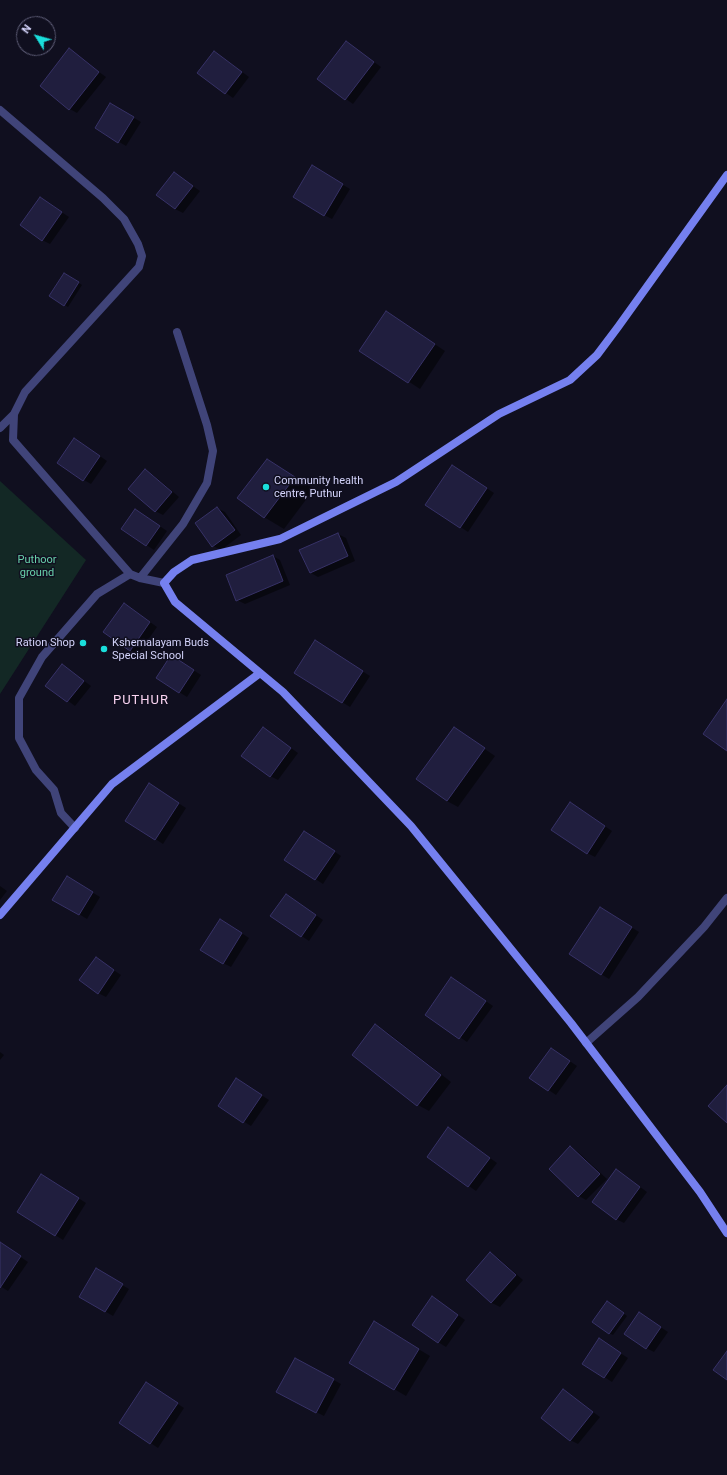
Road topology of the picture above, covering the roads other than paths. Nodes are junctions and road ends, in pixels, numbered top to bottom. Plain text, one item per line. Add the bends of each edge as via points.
1 (0, 110) edge
2 (727, 175) edge
3 (177, 332) dead end
4 (14, 414) junction
5 (0, 428) edge
6 (130, 574) junction
7 (140, 578) junction
8 (164, 584) junction
9 (260, 673) junction
10 (74, 828) junction
11 (727, 898) edge
12 (0, 915) edge
13 (586, 1043) junction
14 (727, 1233) edge

1 - 4 street via 124,219 142,256 139,267 25,392
2 - 8 main road via 597,355 570,380 499,414 396,482 280,539 192,560 174,572
3 - 7 street via 213,451 207,483 183,524
4 - 5 street
4 - 6 street via 13,440
6 - 7 street
6 - 10 street via 97,594 42,657 19,698 19,738 36,770 54,790 61,813
7 - 8 street
8 - 9 main road via 175,602
9 - 10 main road via 112,784
9 - 13 main road via 283,692 411,826
10 - 12 main road
11 - 13 street via 704,927 638,997
13 - 14 main road via 700,1192

